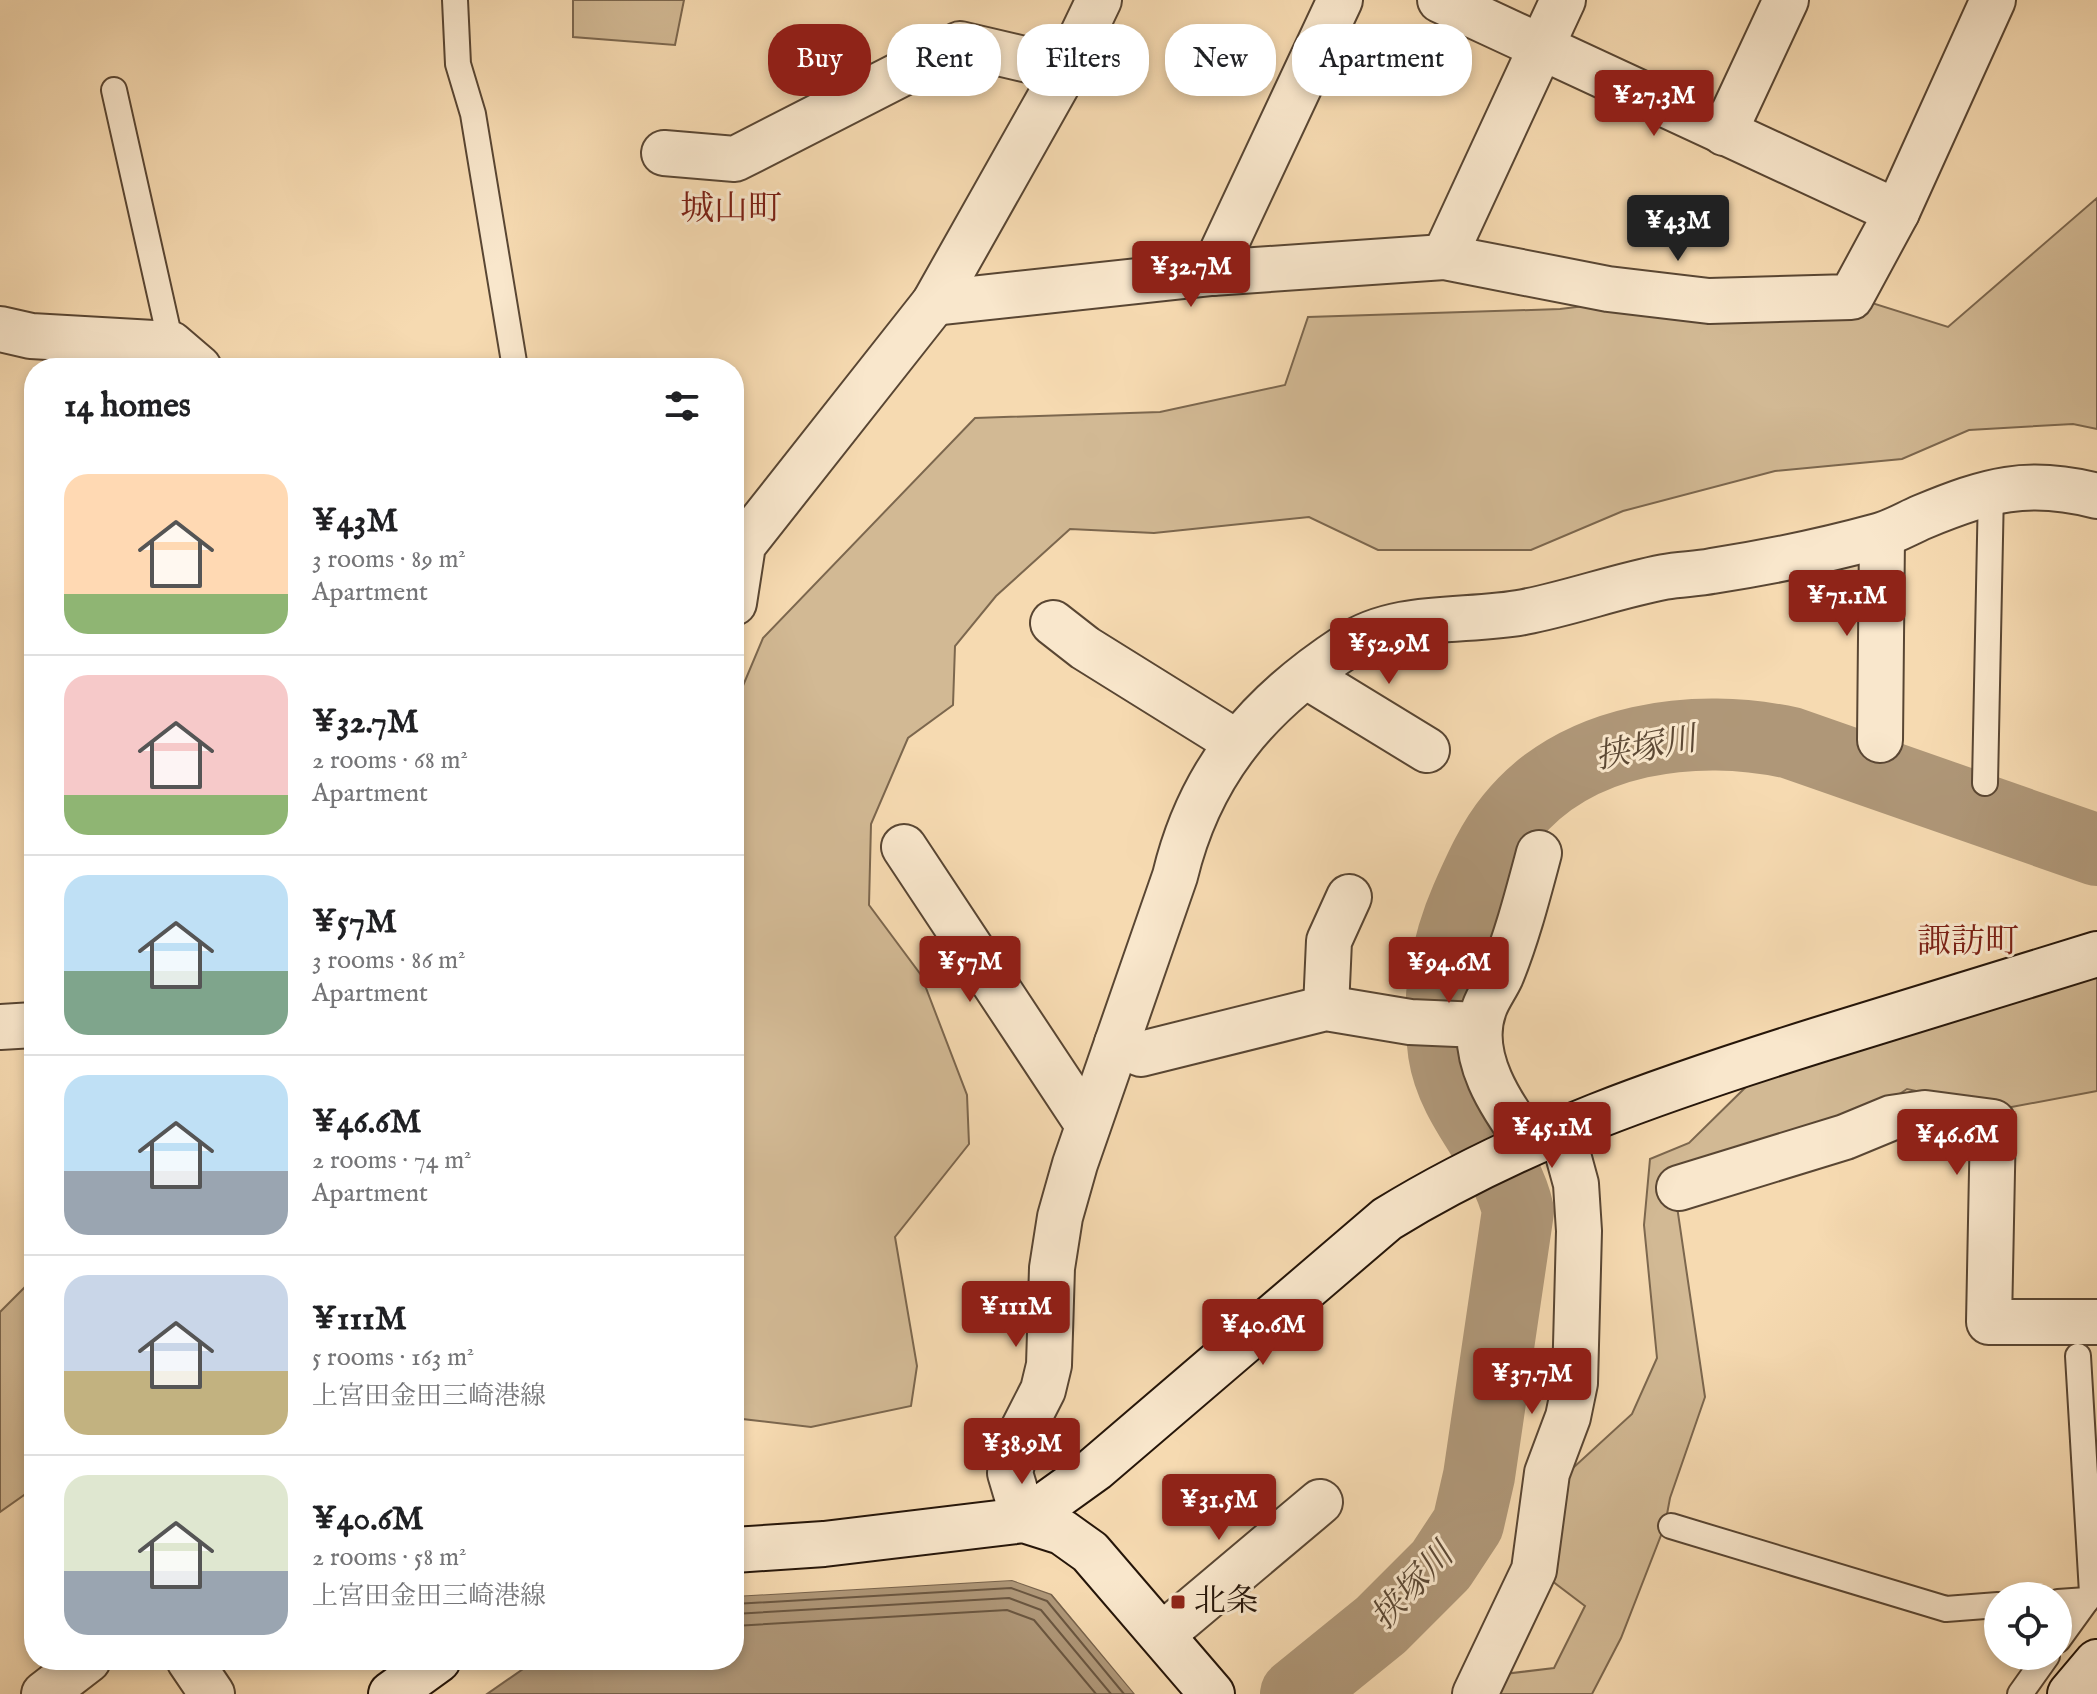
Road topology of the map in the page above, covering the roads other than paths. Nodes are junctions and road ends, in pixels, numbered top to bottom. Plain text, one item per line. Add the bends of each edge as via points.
1 (455, 0) edge
2 (1099, 0) edge
3 (1340, 0) edge
4 (1440, 0) edge
5 (1563, 0) edge
6 (1786, 0) edge
7 (1993, 0) edge
8 (1088, 24) edge
9 (1542, 47) junction
10 (1017, 57) edge
11 (114, 90) dead end
12 (1051, 96) edge
13 (1724, 133) junction
14 (664, 153) dead end
15 (1897, 212) junction
16 (1444, 257) junction
17 (1212, 273) junction
18 (934, 303) junction
19 (0, 329) edge
20 (185, 356) edge
21 (513, 358) edge
22 (1991, 490) junction
23 (2097, 496) edge
24 (1882, 536) junction
25 (744, 544) edge
26 (1053, 623) dead end
27 (1309, 674) junction
28 (1880, 740) dead end
29 (1236, 742) junction
30 (1427, 750) dead end
31 (1985, 783) dead end
32 (904, 847) dead end
33 (1539, 853) dead end
34 (1349, 897) dead end
35 (2097, 954) edge
36 (1326, 1008) junction
37 (1457, 1024) junction
38 (24, 1026) edge
39 (0, 1027) edge
40 (1117, 1043) junction
41 (1088, 1125) junction
42 (1536, 1140) junction
43 (1679, 1188) dead end
44 (2088, 1339) edge
45 (1320, 1502) dead end
46 (1024, 1520) junction
47 (1671, 1526) dead end
48 (744, 1549) edge
49 (2087, 1600) junction
50 (2072, 1601) edge
51 (1984, 1606) edge
52 (2072, 1621) edge
53 (1162, 1635) junction
54 (2097, 1662) edge
55 (75, 1670) edge
56 (196, 1670) edge
57 (424, 1670) edge
58 (2037, 1670) edge
59 (44, 1694) edge
60 (212, 1694) edge
61 (391, 1694) edge
62 (1212, 1694) edge
63 (1475, 1694) edge
64 (2020, 1694) edge
65 (2070, 1694) edge

1 - 21 lane via 458,64 473,114
2 - 8 street
3 - 17 street
4 - 9 street
5 - 9 street
6 - 13 street
7 - 15 street
9 - 13 street
9 - 16 street
10 - 14 street via 960,44 735,159
11 - 20 lane
12 - 18 street
13 - 15 street
15 - 16 street via 1851,297 1709,301 1592,286
16 - 17 street
17 - 18 street
18 - 25 street
19 - 20 street
22 - 23 street via 2051,486
22 - 24 street
22 - 31 lane
24 - 27 street via 1666,577 1524,612 1380,631 1349,644
24 - 28 street
26 - 29 street
27 - 29 street
27 - 30 street
29 - 40 street via 1203,793 1185,834
32 - 41 street
33 - 37 street via 1501,976 1484,1007
34 - 36 street via 1329,941
35 - 42 street via 1754,1060
36 - 37 street
36 - 40 street via 1141,1054
37 - 42 street via 1481,1054 1492,1083
38 - 39 street
40 - 41 street
41 - 46 street via 1060,1217 1049,1365 1043,1390 1018,1439 1010,1473
42 - 46 street via 1387,1219 1079,1481
42 - 63 street via 1577,1200 1575,1383 1547,1473 1534,1570
43 - 44 street via 1891,1118 1925,1113 1993,1122 1989,1322
44 - 49 lane via 2092,1593
45 - 53 street
46 - 48 street
46 - 53 street via 1079,1543
47 - 51 lane via 1946,1609
49 - 50 lane
49 - 52 lane
53 - 62 street
54 - 65 street
55 - 59 street
56 - 60 street
57 - 61 street
58 - 64 lane

